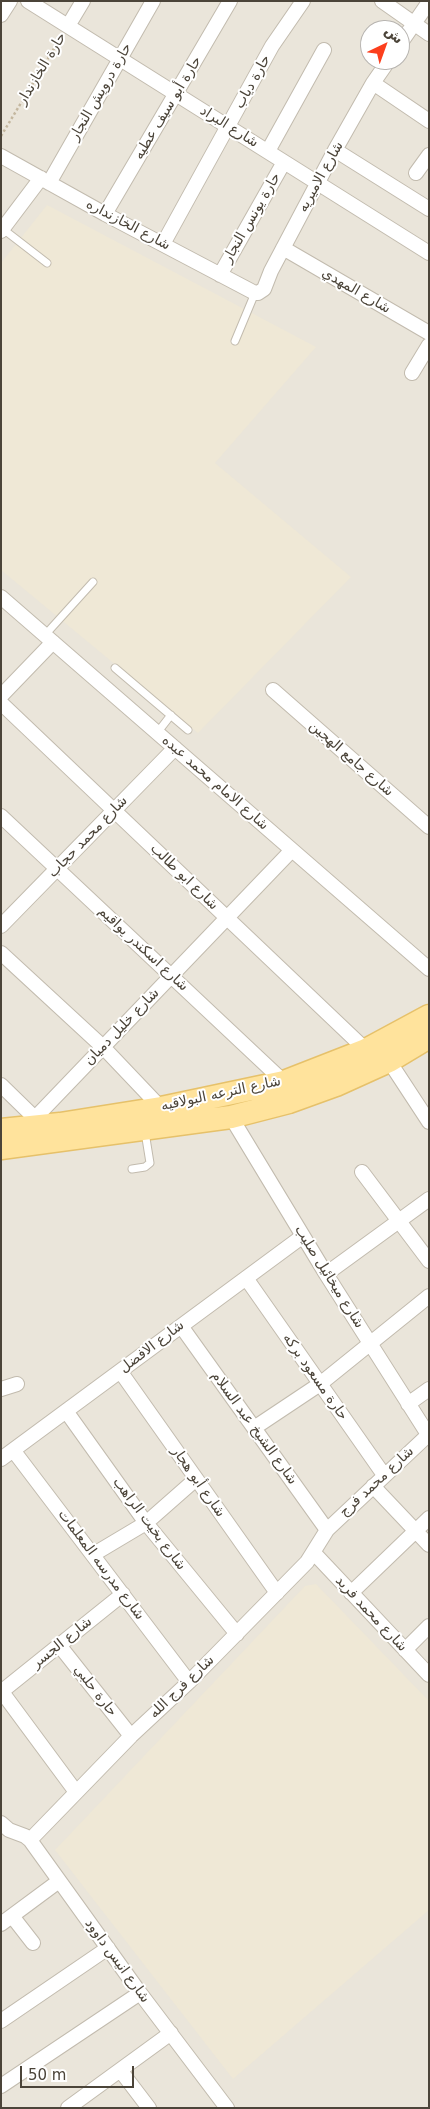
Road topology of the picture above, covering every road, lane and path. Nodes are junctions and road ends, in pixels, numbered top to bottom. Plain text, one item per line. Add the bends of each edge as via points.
1 (10, 1) edge
2 (28, 1) edge
3 (83, 1) edge
4 (154, 1) edge
5 (230, 1) edge
6 (303, 1) edge
7 (382, 1) edge
8 (429, 2) edge
9 (1, 15) edge
10 (414, 24) junction
11 (68, 26) junction
12 (410, 30) edge
13 (429, 34) edge
14 (324, 50) dead end
15 (120, 59) junction
16 (382, 70) edge
17 (373, 83) junction
18 (176, 94) junction
19 (429, 121) edge
20 (228, 126) junction
21 (1, 136) edge
22 (335, 150) junction
23 (268, 151) junction
24 (429, 155) edge
25 (1, 156) edge
26 (284, 162) junction
27 (416, 173) dead end
28 (45, 180) junction
29 (317, 182) junction
30 (429, 209) edge
31 (105, 214) junction
32 (4, 223) edge
33 (164, 244) junction
34 (283, 248) junction
35 (429, 253) edge
36 (47, 263) dead end
37 (220, 275) junction
38 (255, 294) junction
39 (429, 333) edge
40 (235, 341) dead end
41 (429, 345) edge
42 (412, 373) dead end
43 (93, 582) dead end
44 (1, 597) edge
45 (49, 639) junction
46 (115, 668) dead end
47 (273, 690) dead end
48 (1, 696) edge
49 (1, 704) edge
50 (171, 716) junction
51 (188, 730) dead end
52 (157, 733) junction
53 (175, 748) junction
54 (114, 810) junction
55 (1, 816) edge
56 (429, 827) edge
57 (292, 850) junction
58 (57, 869) junction
59 (227, 918) junction
60 (1, 926) edge
61 (1, 953) edge
62 (429, 969) edge
63 (171, 976) junction
64 (429, 1016) edge
65 (429, 1037) edge
66 (103, 1047) junction
67 (366, 1050) junction
68 (389, 1061) junction
69 (284, 1082) junction
70 (1, 1085) edge
71 (161, 1108) junction
72 (231, 1117) junction
73 (429, 1122) edge
74 (50, 1127) junction
75 (144, 1129) junction
76 (1, 1130) edge
77 (1, 1148) edge
78 (132, 1169) dead end
79 (362, 1172) dead end
80 (429, 1198) edge
81 (398, 1220) junction
82 (303, 1236) junction
83 (429, 1261) edge
84 (326, 1274) junction
85 (246, 1278) junction
86 (429, 1296) edge
87 (181, 1326) junction
88 (370, 1344) junction
89 (120, 1371) junction
90 (17, 1384) dead end
91 (320, 1384) junction
92 (1, 1388) edge
93 (429, 1389) edge
94 (408, 1404) junction
95 (66, 1411) junction
96 (254, 1428) junction
97 (428, 1436) edge
98 (13, 1450) junction
99 (1, 1459) edge
100 (384, 1475) junction
101 (196, 1479) junction
102 (372, 1486) junction
103 (429, 1518) edge
104 (146, 1522) junction
105 (327, 1530) junction
106 (415, 1531) junction
107 (429, 1545) edge
108 (314, 1553) junction
109 (94, 1554) junction
110 (277, 1593) junction
111 (351, 1593) junction
112 (123, 1594) junction
113 (429, 1626) edge
114 (237, 1634) junction
115 (59, 1645) junction
116 (405, 1650) junction
117 (429, 1675) edge
118 (188, 1682) junction
119 (2, 1692) edge
120 (131, 1736) junction
121 (76, 1792) junction
122 (5, 1830) edge
123 (30, 1840) junction
124 (59, 1881) junction
125 (6, 1920) edge
126 (33, 1943) dead end
127 (108, 1948) junction
128 (140, 1993) junction
129 (3, 2017) edge
130 (171, 2033) junction
131 (120, 2070) junction
132 (1, 2086) edge
133 (68, 2108) edge
134 (150, 2108) edge
135 (227, 2108) edge

1 - 9 street
2 - 11 street, شارع البراد
3 - 11 street, حارة الخازندار
4 - 15 street, حارة درويش النجار
5 - 18 street, حارة أبو سيف عطيه
6 - 20 street, حارة دياب via 272,46
7 - 10 street
8 - 10 street
10 - 12 street
10 - 13 street
11 - 15 street, شارع البراد
11 - 21 path, حارة الخازندار
14 - 23 street
15 - 18 street, شارع البراد
15 - 28 street, حارة درويش النجار
16 - 17 street, شارع الاميريه
17 - 19 street
17 - 22 street, شارع الاميريه
18 - 20 street, شارع البراد
18 - 31 street, حارة أبو سيف عطيه
20 - 23 street, شارع البراد
20 - 33 street, حارة دياب
22 - 29 street, شارع الاميريه
22 - 30 street
23 - 26 street, شارع البراد
24 - 27 street
25 - 28 street, شارع الخازنداره
26 - 29 street, شارع البراد
26 - 37 street, حارة يونس النجار
28 - 31 street, شارع الخازنداره
28 - 32 street, حارة درويش النجار
29 - 34 street, شارع الاميريه
29 - 35 street, شارع البراد
31 - 33 street, شارع الخازنداره
32 - 36 lane
33 - 37 street, شارع الخازنداره
34 - 38 street, شارع الاميريه via 264,289
34 - 39 street, شارع المهدي
37 - 38 street, شارع الخازنداره
38 - 40 lane
41 - 42 street
43 - 45 lane
44 - 45 street, شارع الامام محمد عبده
45 - 48 street
45 - 52 street, شارع الامام محمد عبده
46 - 50 lane
47 - 56 street, شارع جامع الهجين
49 - 54 street, شارع ابو طالب
50 - 51 lane
50 - 52 lane
52 - 53 street, شارع الامام محمد عبده
53 - 54 street, شارع محمد حجاب
53 - 57 street, شارع الامام محمد عبده
54 - 58 street, شارع محمد حجاب
54 - 59 street, شارع ابو طالب
55 - 58 street, شارع اسكندر يواقيم
57 - 59 street, شارع خليل دميان
57 - 62 street, شارع الامام محمد عبده
58 - 60 street, شارع محمد حجاب
58 - 63 street, شارع اسكندر يواقيم
59 - 63 street, شارع خليل دميان
59 - 67 street, شارع ابو طالب
61 - 66 street
63 - 66 street, شارع خليل دميان
63 - 69 street, شارع اسكندر يواقيم
64 - 67 main road, شارع الترعه البولاقيه
65 - 68 main road, شارع الترعه البولاقيه
66 - 71 street
66 - 74 street, شارع خليل دميان
67 - 69 main road, شارع الترعه البولاقيه
68 - 72 main road, شارع الترعه البولاقيه via 313,1093
68 - 73 street
69 - 71 main road, شارع الترعه البولاقيه
70 - 74 street
71 - 74 main road, شارع الترعه البولاقيه
72 - 75 main road, شارع الترعه البولاقيه
72 - 82 street, شارع ميخائيل صليب
74 - 75 main road, شارع الترعه البولاقيه
74 - 76 main road, شارع الترعه البولاقيه
74 - 77 main road, شارع الترعه البولاقيه
75 - 78 lane via 150,1163
79 - 81 street
80 - 81 street
81 - 83 street
81 - 84 street
82 - 84 street, شارع ميخائيل صليب
82 - 85 street, شارع الافضل
84 - 88 street, شارع ميخائيل صليب
85 - 87 street, شارع الافضل
85 - 91 street, حارة مسعود بركه
86 - 88 street
87 - 89 street, شارع الافضل
87 - 96 street, شارع الشيخ عبد السلام
88 - 91 street
88 - 94 street, شارع ميخائيل صليب
89 - 95 street, شارع الافضل
89 - 101 street, شارع أبو هجار
90 - 92 street
91 - 96 street
91 - 100 street, حارة مسعود بركه
93 - 94 street
94 - 97 street, شارع ميخائيل صليب
95 - 98 street, شارع الافضل
95 - 104 street, شارع بخيت الراهب
96 - 105 street, شارع الشيخ عبد السلام
97 - 100 street, شارع محمد فرج
98 - 99 street, شارع الافضل
98 - 109 street, شارع مدرسه المعلمات
100 - 102 street, شارع محمد فرج
101 - 104 street
101 - 110 street, شارع أبو هجار
102 - 105 street, شارع محمد فرج
102 - 106 street
103 - 106 street
104 - 109 street
104 - 114 street, شارع بخيت الراهب
105 - 108 street, شارع فرج الله
106 - 107 street
106 - 111 street
108 - 110 street, شارع فرج الله
108 - 111 street, شارع محمد فريد
109 - 112 street, شارع مدرسه المعلمات
110 - 114 street, شارع فرج الله
111 - 116 street, شارع محمد فريد
112 - 115 street, شارع الجسر
112 - 118 street, شارع مدرسه المعلمات
113 - 116 street
114 - 118 street, شارع فرج الله
115 - 119 street, شارع الجسر
115 - 120 street, حارة حلبي
116 - 117 street, شارع محمد فريد
118 - 120 street, شارع فرج الله
119 - 121 street
120 - 121 street, شارع فرج الله
121 - 123 street, شارع فرج الله
122 - 123 street, شارع انيس داوود
123 - 124 street, شارع انيس داوود
124 - 125 street
124 - 127 street, شارع انيس داوود
125 - 126 street
127 - 128 street, شارع انيس داوود
127 - 129 street
128 - 130 street, شارع انيس داوود
128 - 132 street
130 - 131 street
130 - 135 street, شارع انيس داوود
131 - 133 street
131 - 134 street

